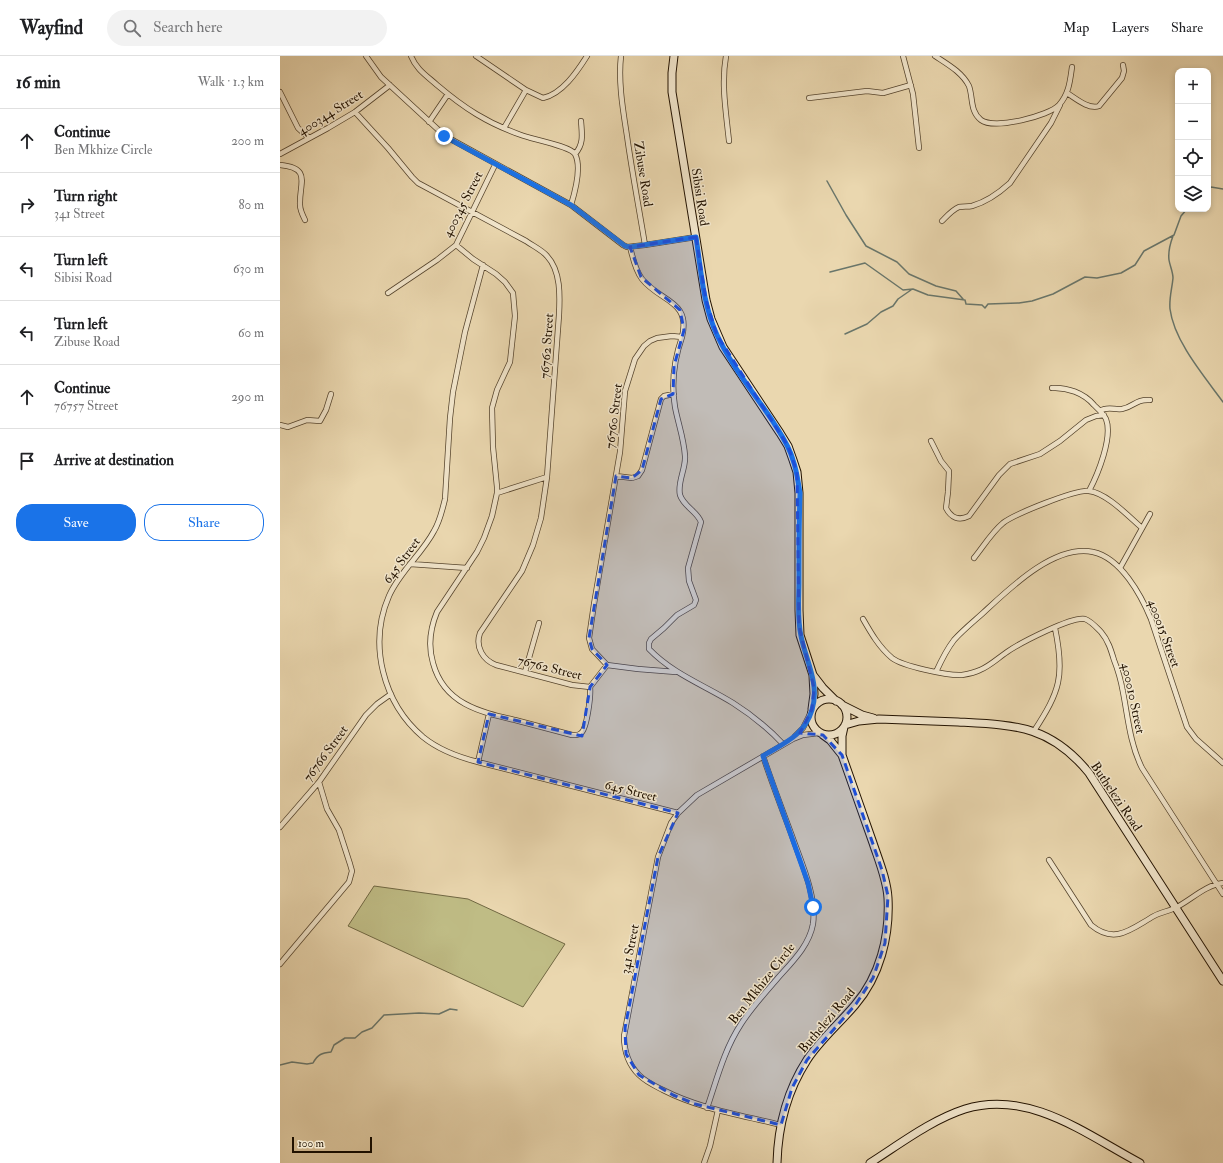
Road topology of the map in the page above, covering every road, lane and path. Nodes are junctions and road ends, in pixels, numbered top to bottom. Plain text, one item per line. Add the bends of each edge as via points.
1 (366, 56) edge
2 (411, 56) edge
3 (476, 56) edge
4 (586, 56) edge
5 (621, 56) edge
6 (674, 56) edge
7 (726, 56) edge
8 (903, 56) edge
9 (934, 56) edge
10 (1123, 65) dead end
11 (1072, 67) dead end
12 (390, 85) junction
13 (911, 85) junction
14 (526, 90) junction
15 (280, 92) edge
16 (1067, 93) junction
17 (448, 94) junction
18 (809, 98) dead end
19 (1062, 101) junction
20 (354, 112) junction
21 (581, 121) dead end
22 (429, 122) junction
23 (504, 128) junction
24 (309, 138) junction
25 (729, 141) dead end
26 (919, 148) dead end
27 (280, 154) edge
28 (575, 154) junction
29 (495, 164) junction
30 (280, 165) edge
31 (571, 205) junction
32 (472, 211) junction
33 (305, 220) dead end
34 (942, 221) dead end
35 (696, 237) junction
36 (456, 244) junction
37 (645, 245) junction
38 (630, 247) junction
39 (483, 265) junction
40 (388, 293) dead end
41 (682, 337) junction
42 (1052, 388) dead end
43 (331, 394) dead end
44 (674, 394) junction
45 (1150, 400) dead end
46 (1100, 411) junction
47 (1104, 415) junction
48 (280, 425) edge
49 (931, 441) dead end
50 (616, 476) junction
51 (547, 477) junction
52 (1089, 491) junction
53 (497, 494) junction
54 (1150, 514) dead end
55 (1142, 528) junction
56 (974, 558) dead end
57 (410, 564) junction
58 (467, 568) junction
59 (1120, 568) junction
60 (863, 619) dead end
61 (539, 623) dead end
62 (1055, 628) junction
63 (607, 665) junction
64 (525, 672) junction
65 (677, 672) junction
66 (936, 672) junction
67 (813, 675) junction
68 (590, 687) junction
69 (391, 694) junction
70 (838, 702) junction
71 (812, 711) junction
72 (489, 714) junction
73 (879, 720) junction
74 (844, 726) junction
75 (1034, 732) junction
76 (821, 734) junction
77 (793, 739) junction
78 (783, 744) junction
79 (842, 755) junction
80 (763, 756) junction
81 (478, 762) junction
82 (1223, 763) edge
83 (319, 782) junction
84 (678, 813) junction
85 (280, 827) edge
86 (1049, 860) dead end
87 (1223, 883) edge
88 (1217, 884) junction
89 (1223, 894) edge
90 (1176, 908) junction
91 (280, 964) edge
92 (1223, 981) edge
93 (707, 1108) junction
94 (718, 1110) junction
95 (781, 1125) junction
96 (704, 1163) edge
97 (778, 1163) edge
98 (870, 1163) edge
99 (1140, 1163) edge

1 - 12 street
2 - 17 street via 420,71
3 - 14 street
4 - 14 street via 576,72 553,94 543,98
5 - 37 street, Zibuse Road via 623,112
6 - 35 street, Sibisi Road via 672,92
7 - 25 street via 723,72
8 - 13 street
9 - 19 street via 964,78 969,87 974,112 982,121 1003,123 1045,114
10 - 16 street via 1122,78 1096,108
11 - 16 street
12 - 20 street, 400344 Street
12 - 22 street
13 - 18 street via 882,93 867,91
13 - 26 street
14 - 23 street
15 - 24 street via 298,128
16 - 19 street
17 - 22 street
17 - 23 street via 481,118
19 - 34 street via 1051,123 1010,183 1002,191 981,203 956,209
20 - 24 street, 400344 Street
20 - 32 street, 76762 Street via 412,178
21 - 28 street via 582,141 580,149
22 - 29 street via 444,136
23 - 28 street via 565,147
24 - 27 street, 400344 Street
28 - 31 street via 577,178
29 - 31 street
29 - 32 street, 400345 Street
30 - 33 street via 296,168 300,173 300,208
31 - 38 street via 619,243
32 - 36 street, 400345 Street
32 - 51 street, 76762 Street via 543,252 551,262 557,279 560,299
35 - 37 street
35 - 67 street, Sibisi Road via 706,300 717,335 784,439 797,472 800,493 799,626
36 - 39 street, 76762 Street
36 - 40 street, 400345 Street
37 - 38 street
38 - 41 street via 641,277 683,315
39 - 53 street, 76762 Street via 505,282 513,293 515,316 510,362 492,408
39 - 57 street, 645 Street via 465,332 453,392 443,509 434,532
41 - 44 street via 674,366
41 - 50 street, 76760 Street via 664,337 650,341 635,359 625,391
42 - 46 street via 1065,389 1085,396
43 - 48 street via 320,421 307,420 288,427
44 - 50 street via 661,399 642,470 638,476
44 - 65 street via 685,457 680,492 685,504 701,522 688,568 689,581 696,600 694,605 676,615 651,639 648,646 660,660
45 - 46 street via 1140,400 1121,409 1106,408
46 - 47 street
47 - 49 street via 1086,420 1040,454 1010,464 964,519 954,518 946,508 949,471
47 - 52 street via 1107,424 1106,445 1099,470
50 - 63 street, 76760 Street via 589,638 592,649
51 - 53 street
51 - 64 street, 76762 Street via 541,518 530,552 514,583 478,638 479,647 488,661
52 - 55 street via 1105,497
52 - 56 street via 1058,498 1008,520 998,527
53 - 58 street, 76762 Street via 489,526
54 - 55 street
55 - 59 street
57 - 58 street
57 - 69 street, 645 Street via 389,596 380,627 380,656
58 - 72 street, 76762 Street via 432,623 430,653 438,677 446,689 467,706
59 - 66 street, 400015 Street via 1102,555 1085,551 1068,553 1046,563 1010,588 962,631
59 - 82 street, 400015 Street via 1146,606 1187,727 1196,739
60 - 66 street, 400010 Street via 875,639 893,658 900,663
61 - 64 street
62 - 66 street, 400010 Street via 1022,643 980,670 962,675
62 - 75 street via 1060,659 1059,681 1056,693
62 - 88 street, 400010 Street via 1076,619 1087,620 1108,642 1120,677 1136,757
63 - 65 street
63 - 68 street
64 - 68 street, 76762 Street via 572,685
65 - 78 street via 734,704 769,729
67 - 70 street, Sibisi Road
67 - 71 street, Sibisi Road
68 - 72 street, 76762 Street via 585,723 579,735
69 - 81 street, 645 Street via 405,717 424,737 439,748
69 - 83 street, 76766 Street via 366,715
70 - 71 street via 820,701
70 - 73 street, Buthelezi Road via 862,715
70 - 74 street, Buthelezi Road via 846,714
71 - 76 street, Buthelezi Road via 812,724
71 - 77 street, 341 Street via 803,728
72 - 81 street
73 - 74 street, Buthelezi Road via 859,721
73 - 75 street, Buthelezi Road via 998,724
74 - 76 street, Buthelezi Road via 835,735
74 - 79 street, Buthelezi Road
75 - 90 street, Buthelezi Road via 1063,748 1089,773
76 - 77 street, 341 Street via 803,735
76 - 79 street, Buthelezi Road via 830,740
77 - 78 street, 341 Street
78 - 80 street, 341 Street
79 - 95 street, Buthelezi Road via 882,870 888,896 888,927 881,960 873,978 856,1004 807,1060 792,1088
80 - 84 street, 341 Street via 697,795
80 - 93 street, Ben Mkhize Circle via 808,883 813,907 813,924 799,954 741,1024 724,1055
81 - 84 street, 645 Street
83 - 85 street, 76766 Street
83 - 91 street via 352,871 349,882
84 - 93 street, 341 Street via 666,832 658,858 624,1044 630,1063 639,1075 686,1101
86 - 90 street via 1091,925 1103,933 1123,933 1156,915
87 - 88 street
88 - 89 street, 400010 Street
88 - 90 street
90 - 92 street, Buthelezi Road
93 - 94 street, 341 Street
94 - 95 street, 341 Street
94 - 96 street
95 - 97 street, Buthelezi Road
98 - 99 street via 940,1120 966,1109 1001,1104 1050,1115

